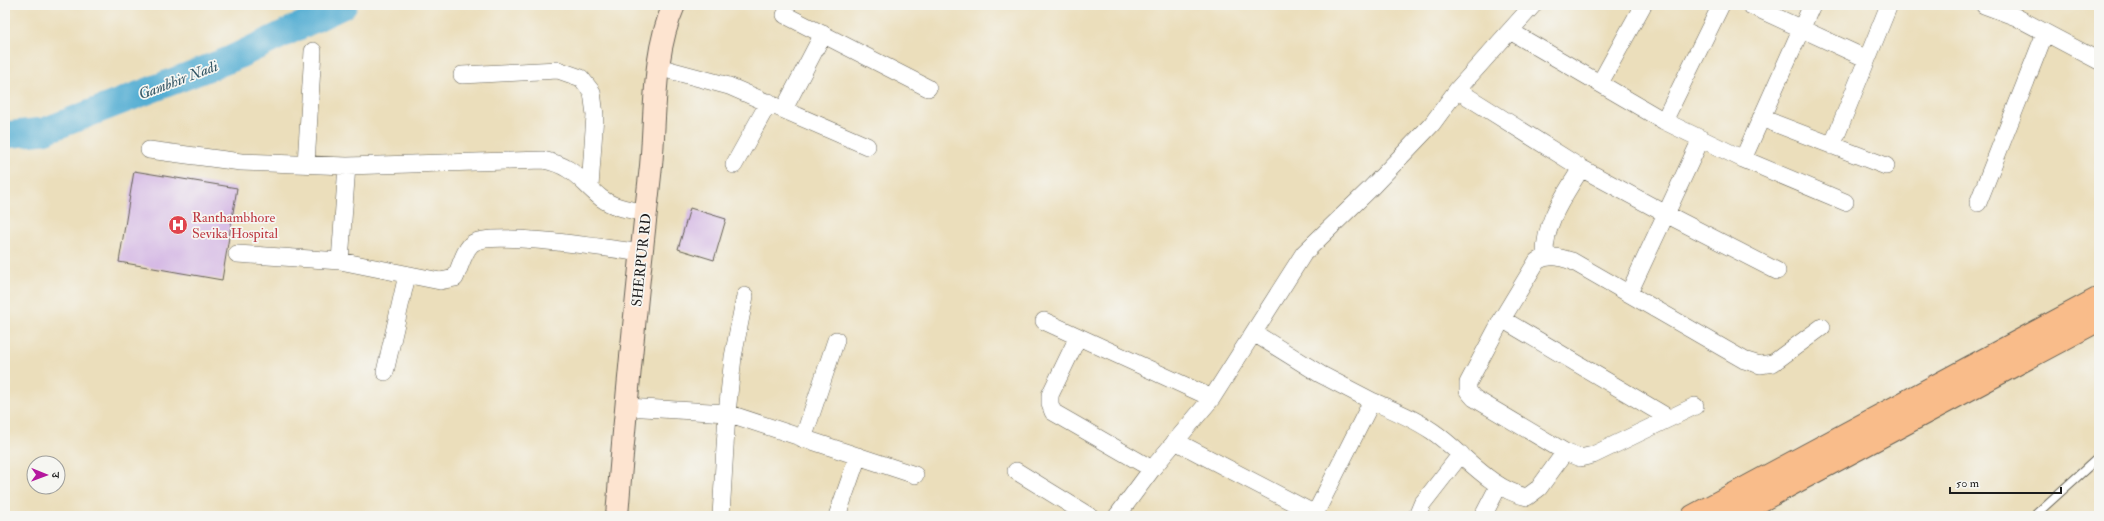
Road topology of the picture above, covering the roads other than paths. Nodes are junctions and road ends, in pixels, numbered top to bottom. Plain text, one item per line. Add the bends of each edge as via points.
1 (674, 5) edge
2 (1533, 5) edge
3 (1643, 5) edge
4 (1721, 5) edge
5 (1750, 5) edge
6 (1812, 5) edge
7 (1889, 5) edge
8 (1984, 5) edge
9 (785, 15) dead end
10 (1801, 30) junction
11 (1510, 31) junction
12 (2045, 33) junction
13 (823, 34) junction
14 (313, 51) dead end
15 (1867, 59) junction
16 (2099, 61) edge
17 (658, 67) junction
18 (462, 75) dead end
19 (1600, 84) junction
20 (928, 88) dead end
21 (1457, 90) junction
22 (777, 106) junction
23 (1761, 118) junction
24 (1664, 121) junction
25 (1701, 139) junction
26 (867, 146) dead end
27 (1832, 146) junction
28 (149, 150) dead end
29 (1743, 159) junction
30 (306, 164) junction
31 (734, 165) dead end
32 (347, 166) junction
33 (1886, 166) dead end
34 (1581, 168) junction
35 (590, 187) junction
36 (1845, 202) dead end
37 (1978, 203) dead end
38 (646, 213) junction
39 (1666, 214) junction
40 (642, 253) junction
41 (236, 254) dead end
42 (1545, 256) junction
43 (340, 262) junction
44 (1777, 271) dead end
45 (407, 276) junction
46 (1629, 294) junction
47 (745, 296) dead end
48 (2099, 298) edge
49 (1502, 319) junction
50 (2099, 320) edge
51 (1044, 321) dead end
52 (1822, 327) dead end
53 (1254, 333) junction
54 (1078, 337) junction
55 (836, 340) dead end
56 (385, 372) dead end
57 (1212, 398) junction
58 (1372, 401) junction
59 (1694, 406) dead end
60 (627, 407) junction
61 (727, 414) junction
62 (1669, 418) junction
63 (803, 438) junction
64 (1175, 441) junction
65 (1565, 452) junction
66 (1461, 454) junction
67 (858, 456) junction
68 (2099, 457) edge
69 (1152, 468) junction
70 (1016, 472) dead end
71 (915, 475) dead end
72 (1498, 485) junction
73 (1315, 515) edge
74 (617, 516) edge
75 (721, 516) edge
76 (837, 516) edge
77 (1089, 516) edge
78 (1116, 516) edge
79 (1417, 516) edge
80 (1483, 516) edge
81 (1693, 516) edge
82 (1732, 516) edge
83 (2034, 516) edge

1 - 17 street, SHERPUR RD via 662,41
2 - 11 street
3 - 19 street
4 - 24 street
5 - 10 street
6 - 10 street
7 - 15 street
8 - 12 street via 2016,17
9 - 13 street
10 - 15 street
10 - 23 street
11 - 19 street
11 - 21 street
12 - 16 street
12 - 37 street
13 - 20 street
13 - 22 street
14 - 30 street
15 - 27 street
17 - 22 street via 729,86
17 - 38 street, SHERPUR RD
18 - 35 street via 558,70 582,78 592,92 595,115
19 - 24 street
21 - 34 street
21 - 53 street via 1432,124 1304,253
22 - 26 street
22 - 31 street
23 - 27 street
23 - 29 street
24 - 25 street
25 - 29 street
25 - 39 street
27 - 33 street
28 - 30 street via 241,162
29 - 36 street
30 - 32 street
32 - 35 street via 543,160 559,163 573,171
32 - 43 street
34 - 39 street
34 - 42 street via 1552,215 1544,242
35 - 38 street via 602,199 617,207
38 - 40 street, SHERPUR RD
39 - 44 street
39 - 46 street
40 - 45 street via 563,242 483,239 471,244 455,278 440,281
40 - 60 street, SHERPUR RD
41 - 43 street
42 - 46 street via 1558,256 1572,261
42 - 49 street via 1537,261
43 - 45 street via 381,268
45 - 56 street
46 - 52 street via 1744,360 1760,365 1773,363
47 - 61 street via 733,357
48 - 81 highway
49 - 62 street
49 - 65 street via 1468,383 1468,391 1474,398
50 - 82 highway
51 - 54 street
53 - 57 street
53 - 58 street via 1320,374
54 - 57 street
54 - 69 street via 1050,395 1053,412
55 - 63 street
57 - 64 street
58 - 66 street via 1410,417
58 - 73 street
59 - 62 street
60 - 61 street
60 - 74 street, SHERPUR RD
61 - 63 street
61 - 75 street
62 - 65 street via 1593,455 1580,458
63 - 67 street
64 - 69 street
64 - 73 street
65 - 72 street via 1539,488 1526,497
66 - 72 street
66 - 79 street via 1422,504
67 - 71 street
67 - 76 street
68 - 83 lane
69 - 78 street
70 - 77 street
72 - 80 street

